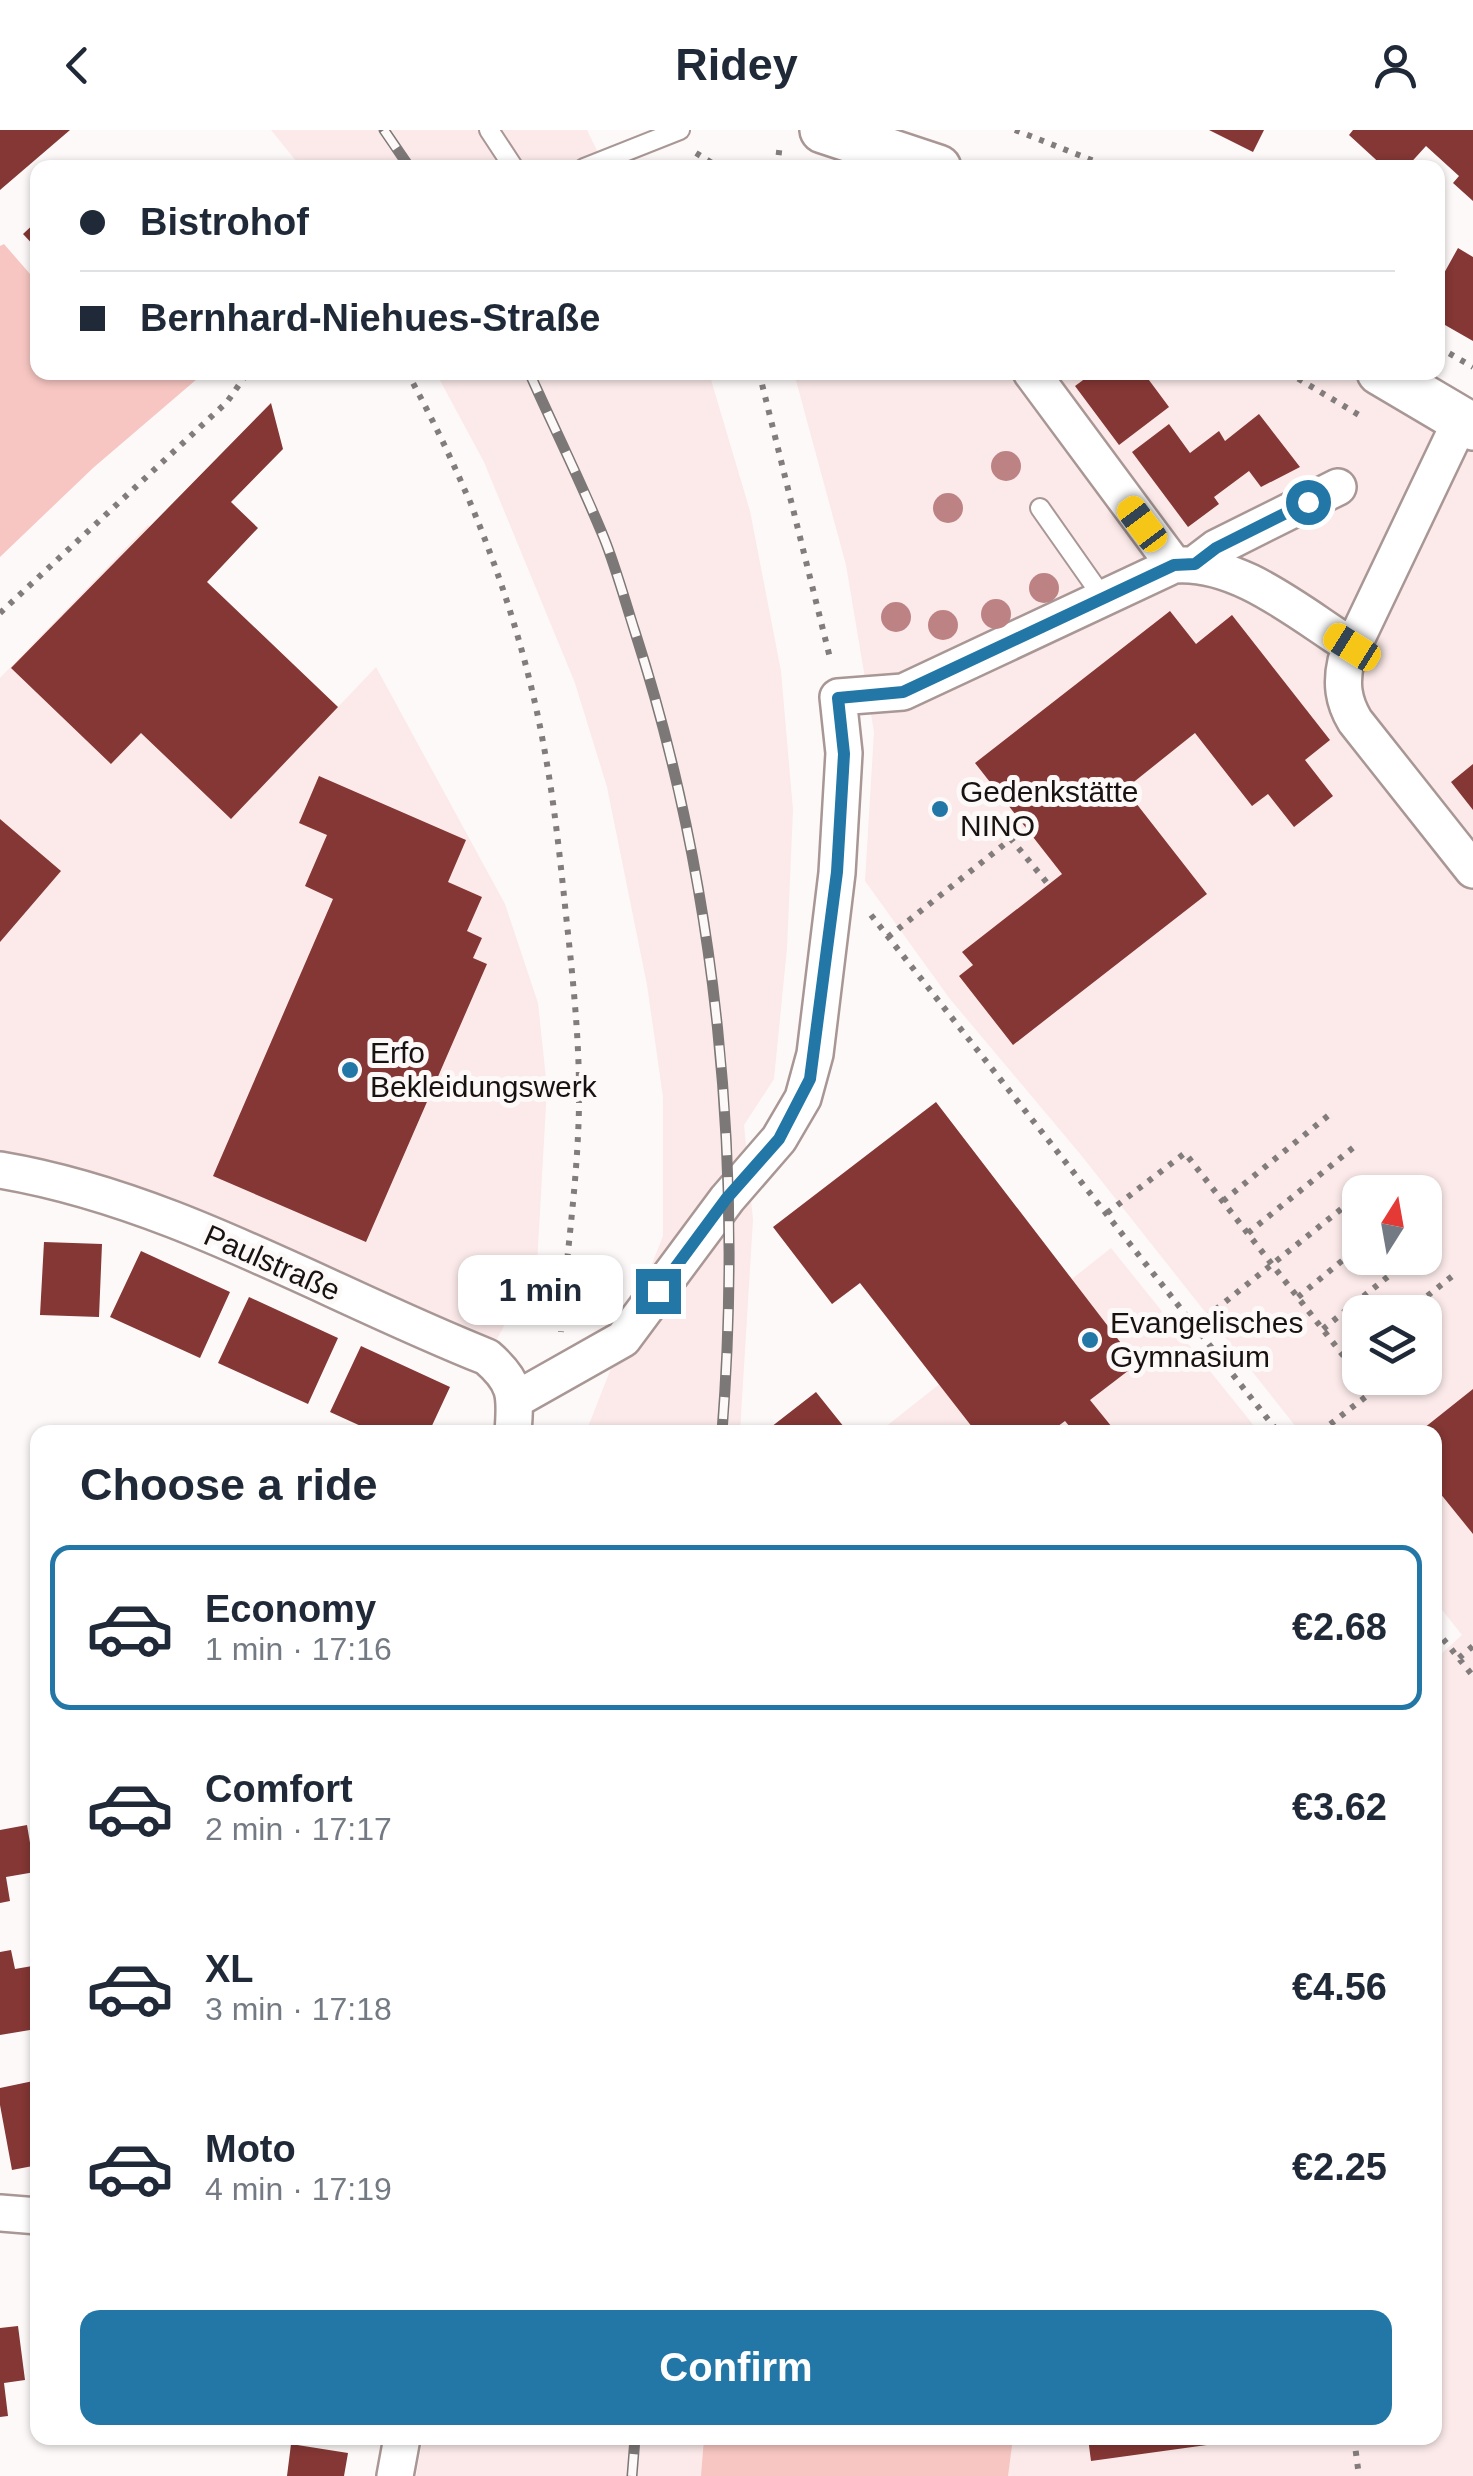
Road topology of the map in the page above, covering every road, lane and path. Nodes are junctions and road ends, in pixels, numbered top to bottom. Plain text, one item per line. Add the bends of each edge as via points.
1 (489, 130) edge
2 (680, 130) edge
3 (782, 130) edge
4 (822, 130) edge
5 (1015, 130) edge
6 (509, 160) edge
7 (604, 160) edge
8 (778, 160) edge
9 (914, 160) edge
10 (1092, 160) edge
11 (1445, 352) edge
12 (1473, 368) edge
13 (242, 380) edge
14 (411, 380) edge
15 (761, 380) edge
16 (1037, 380) edge
17 (1394, 380) edge
18 (1467, 423) edge
19 (1338, 487) dead end
20 (1040, 508) dead end
21 (1185, 564) junction
22 (1104, 599) junction
23 (0, 613) edge
24 (1352, 647) junction
25 (838, 698) junction
26 (1473, 870) edge
27 (837, 872) junction
28 (1048, 884) dead end
29 (888, 937) junction
30 (1329, 1115) dead end
31 (1354, 1147) dead end
32 (0, 1170) edge
33 (1223, 1201) junction
34 (1342, 1209) edge
35 (1108, 1213) junction
36 (1248, 1233) junction
37 (1342, 1261) edge
38 (1273, 1265) junction
39 (1455, 1274) dead end
40 (1390, 1275) edge
41 (1428, 1295) edge
42 (1298, 1296) junction
43 (1195, 1326) junction
44 (1323, 1328) junction
45 (1342, 1352) edge
46 (573, 1367) junction
47 (1368, 1395) edge
48 (514, 1416) edge
49 (1273, 1425) edge
50 (1329, 1425) edge
51 (1442, 1637) edge
52 (1473, 1646) edge
53 (1458, 1658) junction
54 (1473, 1676) edge
55 (0, 2213) edge
56 (30, 2215) edge
57 (401, 2445) edge
58 (1355, 2445) edge
59 (395, 2476) edge
60 (1359, 2476) edge

1 - 6 lane
2 - 7 lane
3 - 8 path
4 - 9 street
5 - 10 path
11 - 12 path
13 - 23 path via 227,402
14 - 46 path via 480,526 543,741 578,1023 578,1134 561,1332
15 - 25 path
16 - 21 street
17 - 18 street
18 - 24 street
19 - 21 street
20 - 22 lane
21 - 22 street
21 - 24 street via 1247,581
22 - 25 street via 903,692
24 - 26 street via 1343,676 1346,707
25 - 27 street via 844,754
27 - 29 path
27 - 46 street via 810,1079 792,1119 623,1338
28 - 29 path via 1011,838
29 - 35 path
30 - 33 path
31 - 36 path
32 - 48 street, Paulstraße via 158,1214 487,1357 508,1375
33 - 35 path via 1186,1153
33 - 36 path
34 - 38 path
35 - 43 path
36 - 38 path
37 - 42 path
38 - 42 path
38 - 43 path
39 - 41 path
40 - 44 path
42 - 44 path
43 - 49 path
44 - 45 path
46 - 48 street
47 - 50 path
51 - 53 path
52 - 53 path
53 - 54 path
55 - 56 street
57 - 59 street
58 - 60 path

